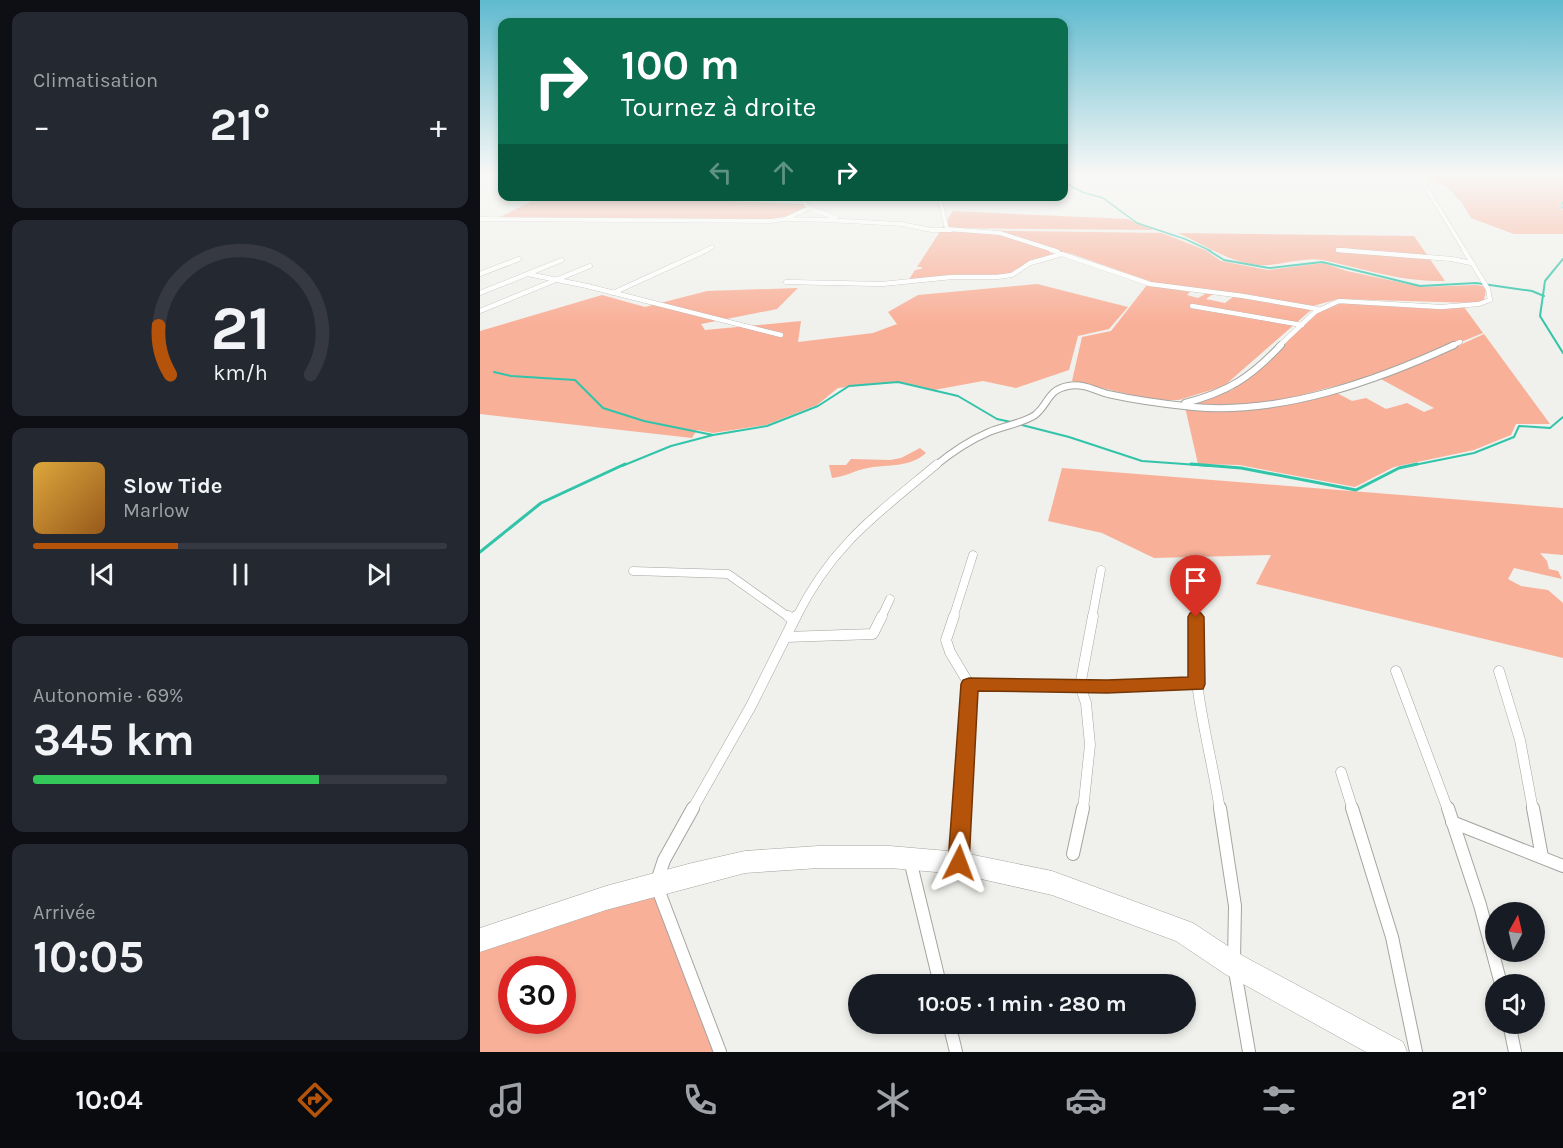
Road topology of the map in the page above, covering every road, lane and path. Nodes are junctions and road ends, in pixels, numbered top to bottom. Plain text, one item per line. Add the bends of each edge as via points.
1 (907, 225) edge
2 (946, 225) edge
3 (1448, 225) edge
4 (951, 230) junction
5 (712, 247) dead end
6 (1338, 250) dead end
7 (1062, 254) junction
8 (519, 259) dead end
9 (562, 260) dead end
10 (1471, 263) junction
11 (590, 266) dead end
12 (480, 274) edge
13 (528, 274) junction
14 (556, 279) junction
15 (786, 282) dead end
16 (480, 293) edge
17 (613, 293) junction
18 (1192, 306) dead end
19 (1318, 309) junction
20 (480, 311) edge
21 (1302, 324) junction
22 (781, 335) dead end
23 (1460, 342) dead end
24 (1181, 404) junction
25 (973, 555) dead end
26 (1101, 570) dead end
27 (633, 571) dead end
28 (890, 599) dead end
29 (1197, 601) dead end
30 (793, 621) junction
31 (786, 637) junction
32 (1396, 671) dead end
33 (1499, 671) dead end
34 (969, 684) junction
35 (1197, 684) junction
36 (1080, 686) junction
37 (1341, 772) dead end
38 (1452, 822) junction
39 (1073, 854) dead end
40 (1542, 857) junction
41 (909, 858) junction
42 (959, 863) junction
43 (1563, 866) edge
44 (656, 884) junction
45 (480, 940) edge
46 (1234, 965) junction
47 (938, 974) edge
48 (1499, 974) edge
49 (952, 1034) edge
50 (1511, 1034) edge
51 (720, 1052) edge
52 (956, 1052) edge
53 (1249, 1052) edge
54 (1393, 1052) edge
55 (1416, 1052) edge
56 (1515, 1052) edge

1 - 4 street
2 - 4 street
3 - 10 street
4 - 7 street via 1000,233
5 - 17 street
6 - 10 street
7 - 15 street via 997,277 882,284
7 - 19 street via 1150,284
8 - 12 street
9 - 13 street
10 - 19 street via 1490,294 1487,302 1438,306 1339,302
11 - 14 street
13 - 14 street
13 - 16 street
14 - 17 street
14 - 20 street
17 - 22 street
18 - 21 street
19 - 21 street
21 - 24 street via 1253,373 1229,389
23 - 24 street via 1359,382 1277,404 1224,409
24 - 30 street via 1135,400 1075,385 1055,390 1038,412 949,453 862,526 827,564
25 - 34 street via 946,640 948,653 966,674
26 - 36 street
27 - 30 street via 728,574
28 - 31 street via 873,634
29 - 35 street
30 - 31 street
31 - 44 street via 752,706 664,860
32 - 38 street
33 - 40 street via 1520,740
34 - 36 street
34 - 42 street
35 - 36 street
35 - 46 street via 1234,906
36 - 39 street via 1086,697 1091,732 1082,823
37 - 55 street via 1392,937
38 - 40 street
38 - 48 street
40 - 43 street
41 - 42 highway
41 - 44 highway via 745,862
41 - 47 street
42 - 46 highway via 1052,883 1151,918 1184,932
44 - 45 highway
44 - 51 street
46 - 53 street
46 - 54 highway
49 - 52 street
50 - 56 street

